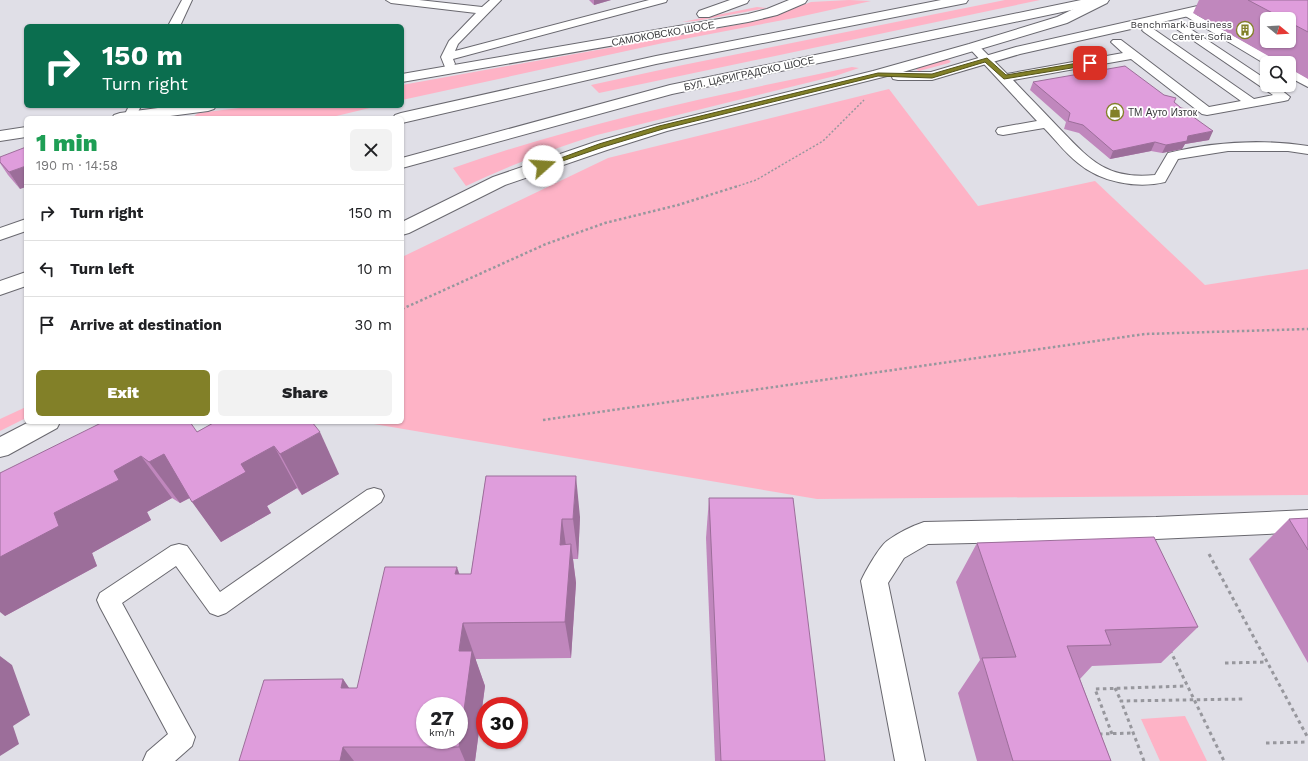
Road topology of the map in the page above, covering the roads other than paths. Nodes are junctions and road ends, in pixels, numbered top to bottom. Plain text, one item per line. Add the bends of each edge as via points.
1 (187, 0) edge
2 (391, 0) edge
3 (496, 0) edge
4 (662, 0) edge
5 (742, 0) edge
6 (798, 0) edge
7 (961, 0) edge
8 (1101, 0) edge
9 (1242, 0) edge
10 (485, 11) junction
11 (1186, 12) junction
12 (704, 14) junction
13 (175, 24) edge
14 (1179, 26) dead end
15 (1148, 30) dead end
16 (1117, 42) dead end
17 (974, 47) junction
18 (1133, 56) junction
19 (1261, 56) edge
20 (523, 58) junction
21 (987, 60) junction
22 (449, 64) junction
23 (878, 74) junction
24 (1296, 76) edge
25 (404, 77) edge
26 (1004, 78) junction
27 (1308, 83) edge
28 (1252, 103) junction
29 (188, 108) edge
30 (128, 114) edge
31 (408, 116) edge
32 (1047, 123) junction
33 (1003, 131) dead end
34 (24, 132) edge
35 (0, 136) edge
36 (1308, 150) edge
37 (404, 162) edge
38 (24, 226) edge
39 (404, 228) edge
40 (0, 234) edge
41 (24, 280) edge
42 (0, 288) edge
43 (44, 424) edge
44 (0, 448) edge
45 (374, 496) dead end
46 (1308, 521) edge
47 (156, 761) edge
48 (910, 761) edge

1 - 13 lane
2 - 10 lane
3 - 10 lane
4 - 22 lane
5 - 12 main road
6 - 12 main road, САМОКОВСКО ШОСЕ
6 - 20 main road, САМОКОВСКО ШОСЕ via 772,12 748,18
7 - 31 main road via 656,60
8 - 17 main road via 1062,20
8 - 37 main road, БУЛ. ЦАРИГРАДСКО ШОСЕ via 670,90
9 - 11 main road
10 - 22 lane via 453,43
11 - 19 lane
11 - 21 main road
12 - 20 main road, САМОКОВСКО ШОСЕ
14 - 28 lane via 1284,97
15 - 28 lane
16 - 18 lane
17 - 21 lane
17 - 23 main road
18 - 26 lane
18 - 28 lane via 1207,111
20 - 22 main road, САМОКОВСКО ШОСЕ
21 - 23 main road via 932,76
21 - 26 lane
22 - 25 main road, САМОКОВСКО ШОСЕ
23 - 39 main road via 661,128 601,146 499,181
24 - 27 lane
26 - 32 lane
29 - 30 main road
32 - 33 lane
32 - 36 lane via 1093,168 1108,175 1135,181 1160,179 1172,156 1228,146
34 - 35 main road
38 - 40 main road
41 - 42 main road
43 - 44 main road
45 - 47 lane via 218,606 179,554 108,600 183,737
46 - 48 main road via 1156,528 924,533 895,550 874,581

